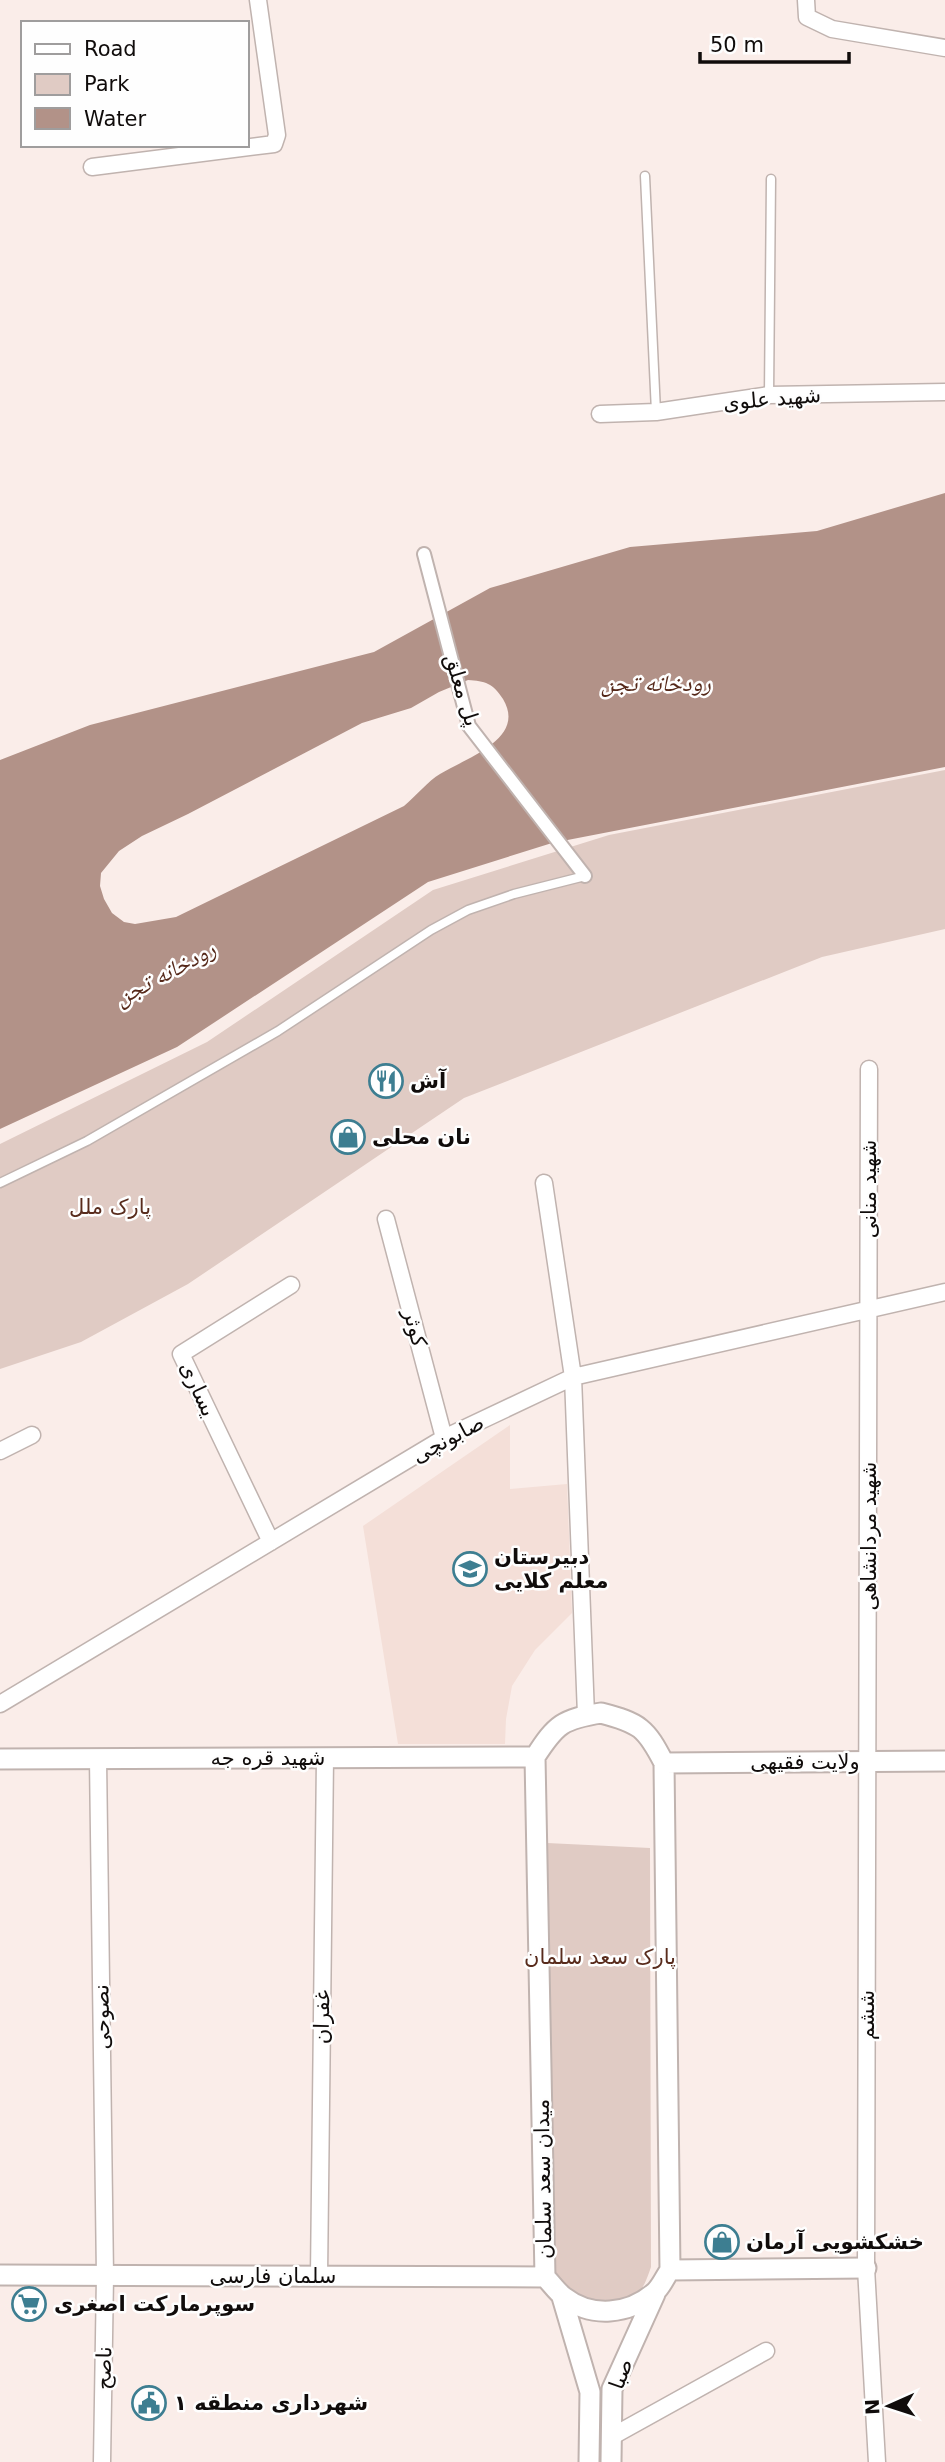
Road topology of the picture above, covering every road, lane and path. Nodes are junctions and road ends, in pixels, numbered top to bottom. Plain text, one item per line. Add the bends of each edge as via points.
1 (258, 0) edge
2 (806, 0) edge
3 (945, 48) edge
4 (92, 167) dead end
5 (645, 176) dead end
6 (771, 179) dead end
7 (945, 392) edge
8 (769, 395) junction
9 (656, 412) junction
10 (600, 414) dead end
11 (424, 554) dead end
12 (585, 876) joint
13 (869, 1069) dead end
14 (544, 1182) dead end
15 (0, 1183) edge
16 (386, 1219) dead end
17 (291, 1285) dead end
18 (945, 1292) edge
19 (869, 1310) junction
20 (573, 1377) junction
21 (32, 1435) dead end
22 (444, 1438) junction
23 (0, 1451) edge
24 (271, 1542) junction
25 (0, 1704) edge
26 (586, 1715) junction
27 (535, 1757) junction
28 (325, 1758) junction
29 (0, 1759) edge
30 (99, 1759) junction
31 (869, 1762) junction
32 (945, 1762) edge
33 (664, 1763) junction
34 (866, 2268) junction
35 (670, 2270) junction
36 (0, 2275) edge
37 (105, 2276) junction
38 (319, 2276) junction
39 (545, 2277) junction
40 (656, 2291) junction
41 (562, 2297) junction
42 (766, 2351) dead end
43 (611, 2437) junction
44 (102, 2462) edge
45 (589, 2462) edge
46 (611, 2462) edge
47 (877, 2462) edge

1 - 4 street via 277,135 274,144
2 - 3 street via 807,17 832,29
5 - 9 lane
6 - 8 lane
7 - 8 street, شهید علوی
8 - 9 street, شهید علوی
9 - 10 street, شهید علوی
11 - 12 street, پل معلق via 469,726
12 - 15 lane via 468,910 278,1031 87,1141
13 - 19 street, شهید منانی
14 - 20 street
16 - 22 street, کوثر
17 - 24 street, یساری via 181,1354
18 - 19 street, صابونچی
19 - 20 street, صابونچی
19 - 31 street, شهید مردانشاهی
20 - 22 street, صابونچی
20 - 26 street
21 - 23 street
22 - 24 street, صابونچی
24 - 25 street, صابونچی
26 - 27 street via 550,1734
26 - 33 street via 601,1713 629,1720 651,1738
27 - 28 street, شهید قره جه
27 - 39 street, میدان سعد سلمان
28 - 30 street, شهید قره جه
28 - 38 street, غفران
29 - 30 street, شهید قره جه
30 - 37 street, نصوحی
31 - 32 street, ولایت فقیهی
31 - 33 street, ولایت فقیهی
31 - 34 street, ششم
33 - 35 street
34 - 35 street
34 - 47 street, ششم
35 - 40 street, میدان سعد سلمان
36 - 37 street, سلمان فارسی
37 - 38 street, سلمان فارسی
37 - 44 street, ناصح
38 - 39 street, سلمان فارسی
39 - 41 street, میدان سعد سلمان
40 - 41 street, میدان سعد سلمان via 635,2306 610,2312 584,2309
40 - 43 street, صبا via 612,2389
41 - 45 street, صبا via 590,2392
42 - 43 street
43 - 46 street, صبا

